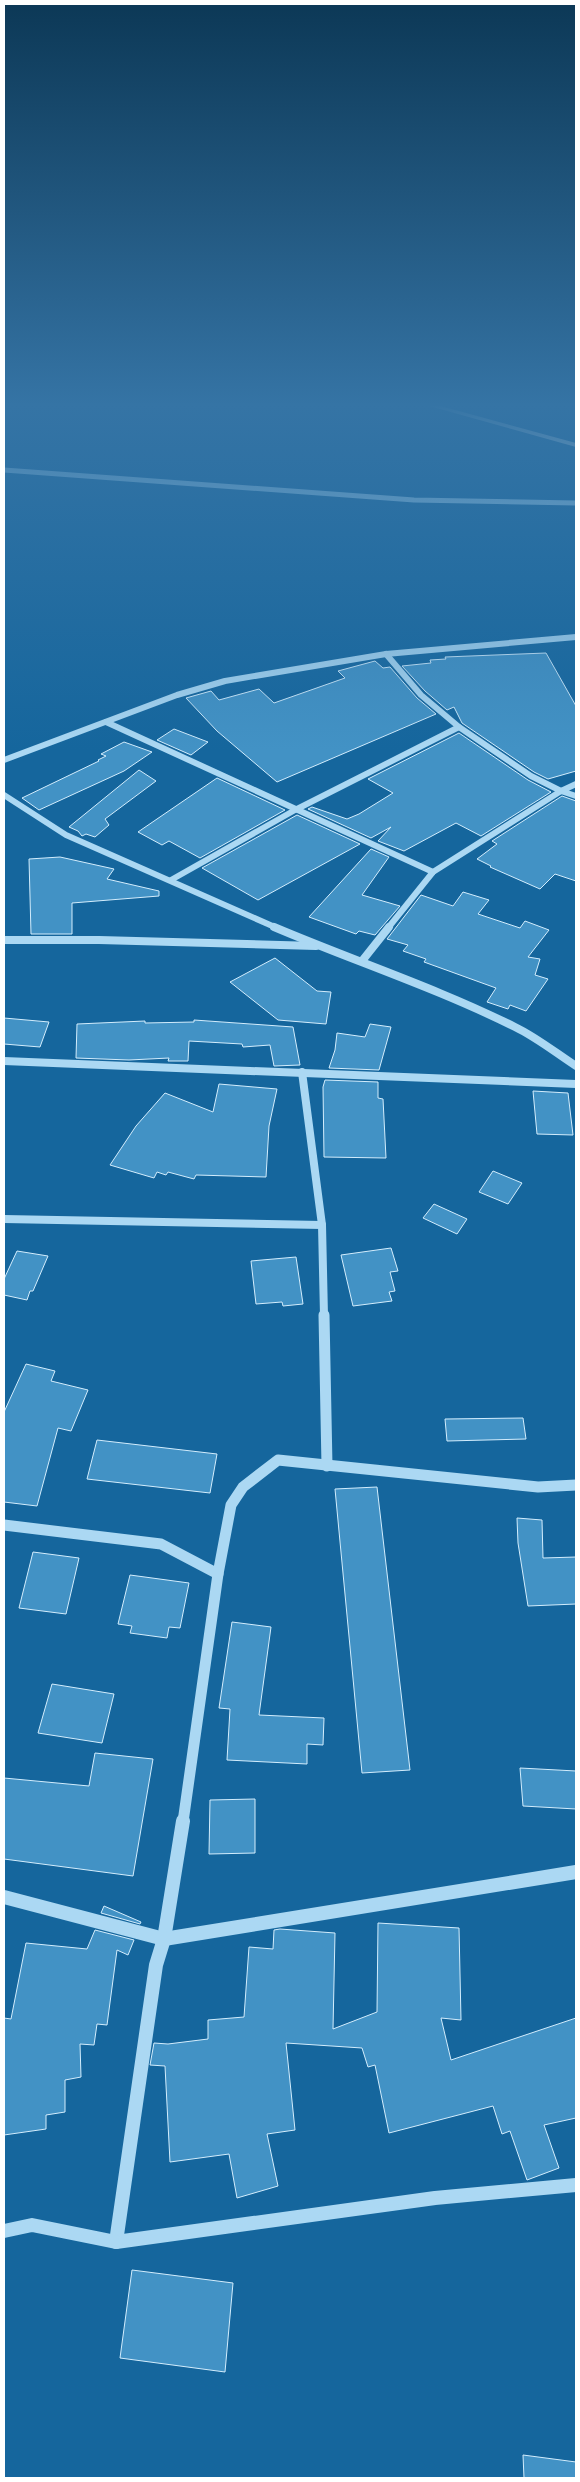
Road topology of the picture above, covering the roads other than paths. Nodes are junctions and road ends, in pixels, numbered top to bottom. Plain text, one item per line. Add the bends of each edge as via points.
1 (576, 636) edge
2 (386, 654) junction
3 (106, 722) junction
4 (459, 727) junction
5 (4, 760) edge
6 (576, 784) edge
7 (561, 791) junction
8 (4, 795) edge
9 (576, 796) edge
10 (295, 810) junction
11 (434, 872) junction
12 (171, 880) junction
13 (4, 940) edge
14 (321, 946) junction
15 (362, 961) junction
16 (4, 1061) edge
17 (576, 1066) edge
18 (302, 1072) junction
19 (576, 1084) edge
20 (4, 1219) edge
21 (322, 1225) junction
22 (327, 1466) junction
23 (576, 1486) edge
24 (4, 1525) edge
25 (218, 1574) junction
26 (576, 1872) edge
27 (4, 1897) edge
28 (164, 1939) junction
29 (576, 2185) edge
30 (4, 2231) edge
31 (116, 2242) junction

1 - 2 street
2 - 3 street via 224,681
2 - 4 street via 421,695
3 - 5 street
3 - 10 street
4 - 7 street via 531,776
4 - 10 street
6 - 7 street
7 - 9 street
7 - 11 street
8 - 12 street via 66,835
10 - 11 street
10 - 12 street
11 - 15 street
12 - 14 street
13 - 14 street
14 - 15 street
15 - 17 street via 516,1027
16 - 18 street
18 - 19 street
18 - 21 street
20 - 21 street
21 - 22 street
22 - 23 street via 538,1487
22 - 25 street via 278,1460 242,1487 232,1505
24 - 25 street via 161,1544
25 - 28 street
26 - 28 street
27 - 28 street
28 - 31 street via 156,1965
29 - 31 street via 435,2198
30 - 31 street via 32,2225

